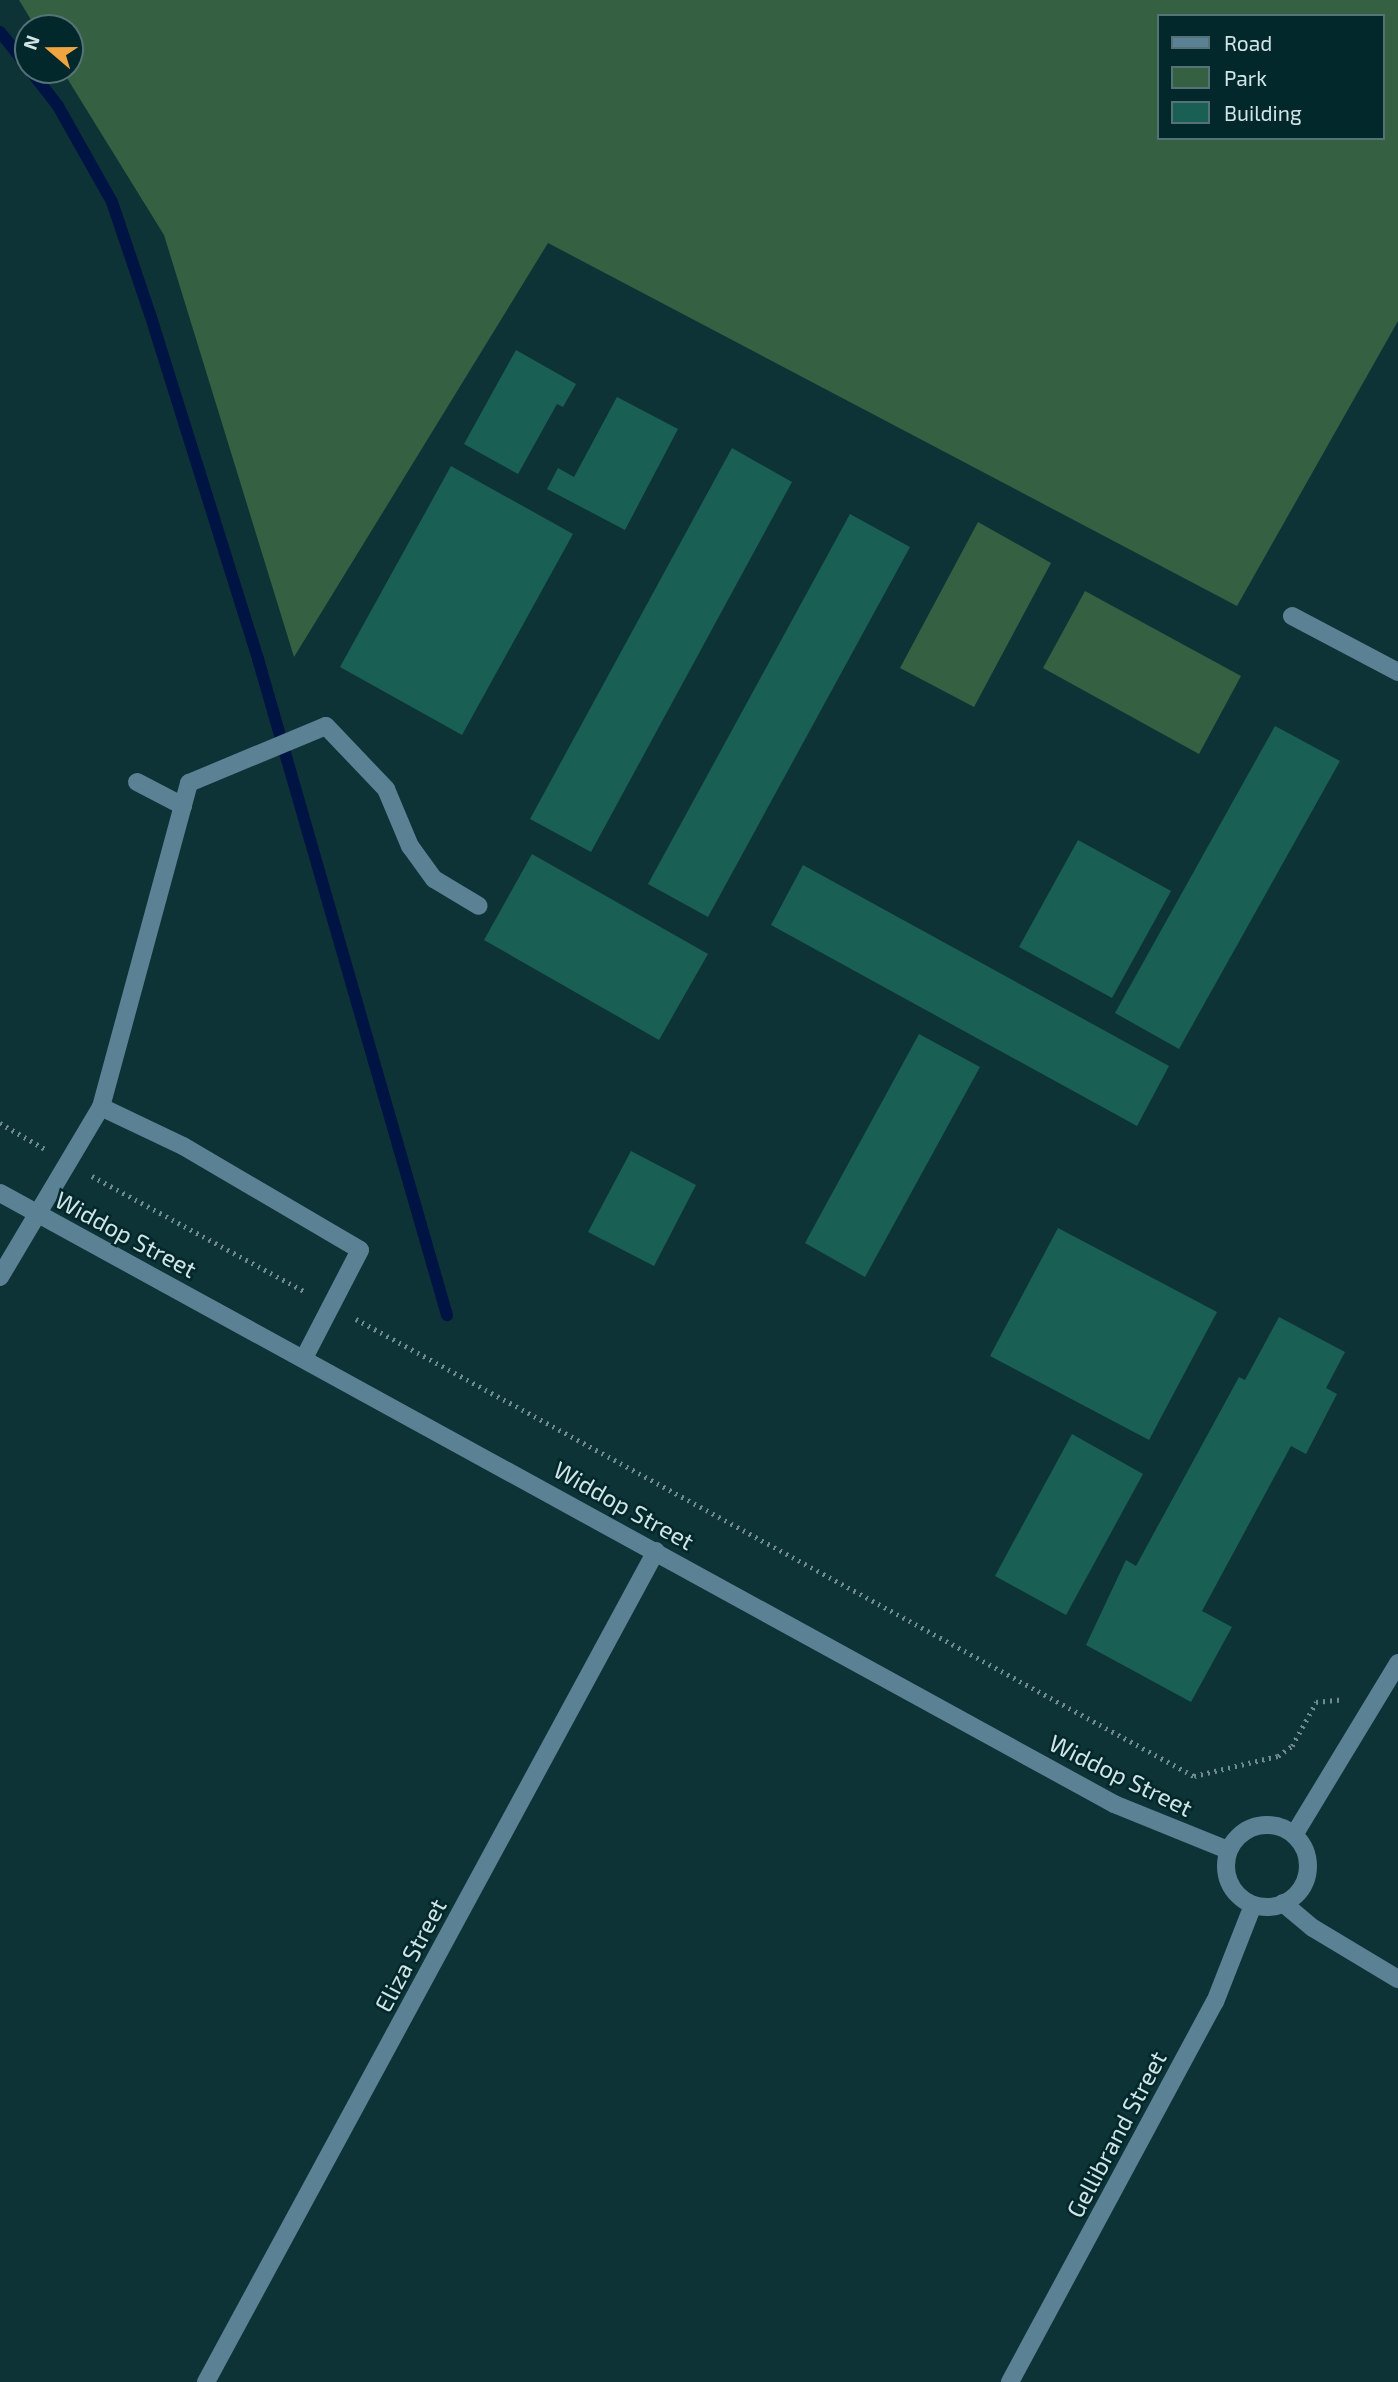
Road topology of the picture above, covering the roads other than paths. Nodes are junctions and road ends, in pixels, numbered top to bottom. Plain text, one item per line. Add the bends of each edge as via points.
1 (1292, 616) dead end
2 (1398, 672) edge
3 (137, 782) dead end
4 (183, 806) junction
5 (479, 906) dead end
6 (101, 1107) junction
7 (0, 1193) edge
8 (35, 1212) junction
9 (0, 1277) edge
10 (304, 1358) junction
11 (656, 1551) junction
12 (1398, 1663) edge
13 (1294, 1835) junction
14 (1228, 1850) junction
15 (1283, 1903) junction
16 (1254, 1905) junction
17 (1398, 1979) edge
18 (206, 2382) edge
19 (1010, 2382) edge

1 - 2 street
3 - 4 street
4 - 5 street via 189,783 326,726 386,789 410,846 434,879
4 - 6 street
6 - 8 street
6 - 10 street via 183,1146 360,1250
7 - 8 street, Widdop Street
8 - 9 street
8 - 10 street, Widdop Street
10 - 11 street, Widdop Street
11 - 14 street, Widdop Street via 1114,1804
11 - 18 street, Eliza Street
12 - 13 street
13 - 14 street via 1270,1824 1257,1826
13 - 15 street via 1303,1845 1307,1872 1295,1896
14 - 16 street via 1227,1877
15 - 16 street
15 - 17 street via 1307,1924
16 - 19 street, Gellibrand Street via 1215,2002

